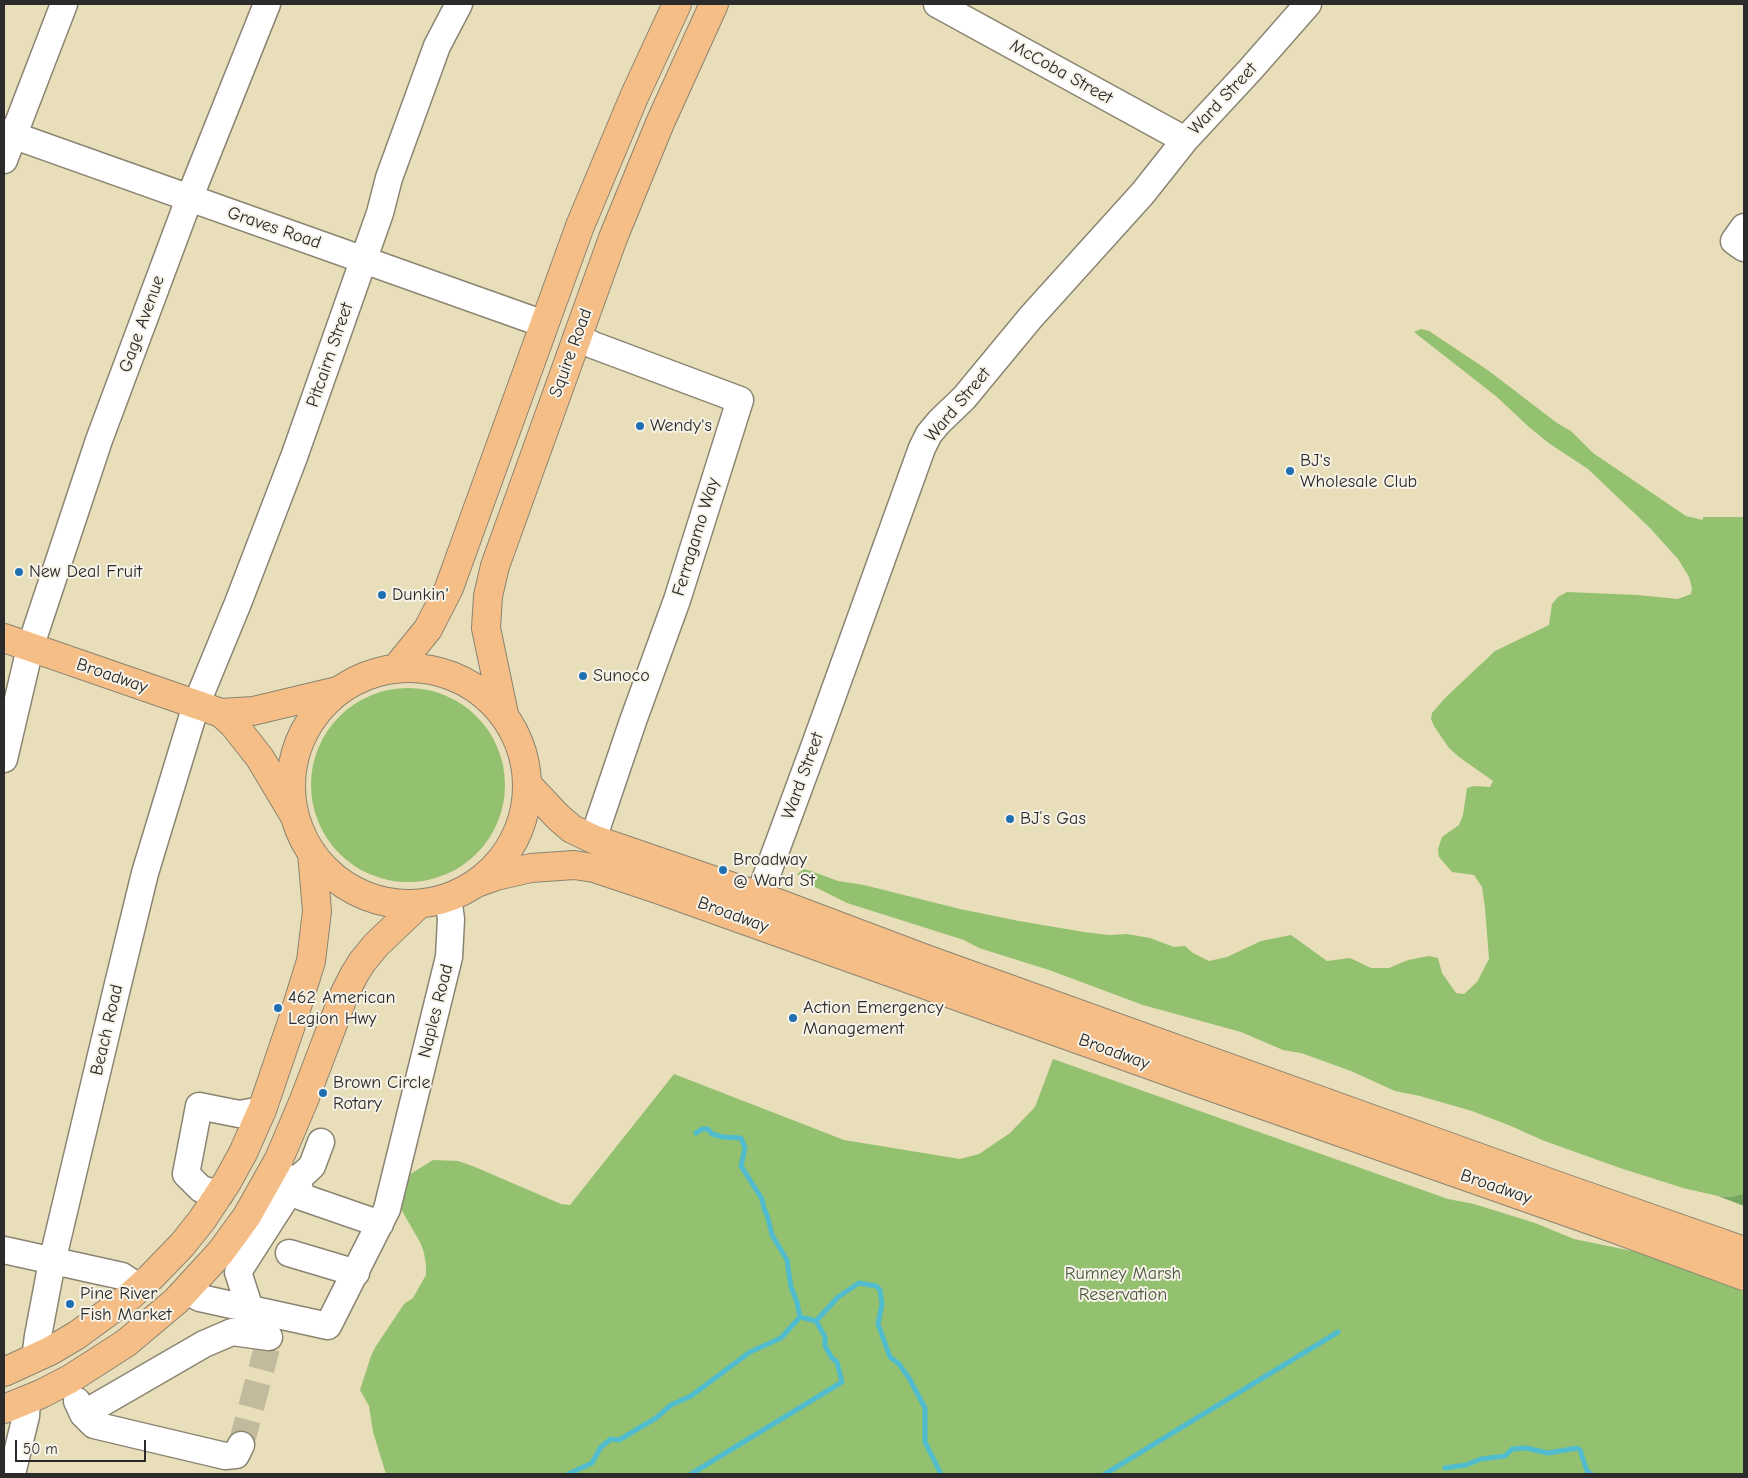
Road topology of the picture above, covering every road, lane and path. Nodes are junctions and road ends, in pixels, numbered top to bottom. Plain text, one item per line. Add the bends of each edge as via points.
1 (64, 4) edge
2 (267, 4) edge
3 (459, 4) edge
4 (677, 4) edge
5 (714, 4) edge
6 (937, 4) edge
7 (1308, 4) edge
8 (9, 134) edge
9 (1185, 140) junction
10 (4, 160) edge
11 (189, 199) junction
12 (1744, 227) edge
13 (1744, 248) edge
14 (364, 260) junction
15 (544, 324) junction
16 (577, 337) junction
17 (4, 638) edge
18 (30, 648) junction
19 (397, 667) junction
20 (337, 691) junction
21 (209, 709) junction
22 (504, 714) junction
23 (4, 759) edge
24 (527, 784) junction
25 (294, 815) junction
26 (593, 839) junction
27 (312, 853) junction
28 (479, 882) junction
29 (759, 896) junction
30 (448, 898) junction
31 (418, 904) junction
32 (262, 1110) junction
33 (321, 1142) dead end
34 (297, 1180) junction
35 (264, 1188) junction
36 (220, 1194) junction
37 (384, 1217) junction
38 (4, 1250) edge
39 (1744, 1251) edge
40 (289, 1253) dead end
41 (52, 1262) junction
42 (356, 1273) junction
43 (1744, 1276) edge
44 (140, 1288) junction
45 (186, 1291) junction
46 (250, 1309) junction
47 (270, 1333) junction
48 (36, 1358) junction
49 (4, 1372) edge
50 (16, 1405) edge
51 (241, 1445) dead end
52 (12, 1474) edge

1 - 8 street
2 - 11 street, Gage Avenue
3 - 14 street, Pitcairn Street via 437,46 389,178
4 - 15 main road, Squire Road via 580,226
5 - 16 main road, Squire Road via 639,173
6 - 9 street, McCoba Street
7 - 9 street, Ward Street
8 - 10 street
8 - 11 street, Graves Road
9 - 29 street, Ward Street via 1143,193 929,434
11 - 14 street, Graves Road
11 - 18 street, Gage Avenue via 99,440
12 - 13 street via 1734,241
14 - 15 street, Graves Road
14 - 21 street, Pitcairn Street via 238,603
15 - 19 main road, Squire Road via 449,588 428,629
16 - 22 main road, Squire Road via 513,513 490,587 486,628
16 - 26 street, Ferragamo Way via 740,400 677,600
17 - 18 main road, Broadway
18 - 21 main road, Broadway
18 - 23 street, Gage Avenue
19 - 20 main road via 359,678
19 - 22 main road via 427,668 456,677 482,692
20 - 21 main road, Broadway via 253,712
20 - 25 main road via 325,701 307,726 295,754 291,785
21 - 25 main road, Broadway via 234,725 260,758
21 - 41 street, Beach Road via 145,872
22 - 24 main road via 521,747
24 - 26 main road, Broadway via 558,818
24 - 28 main road via 524,814 513,843
25 - 27 main road
26 - 29 main road, Broadway
27 - 31 main road via 332,876 358,893 394,903
27 - 32 main road via 316,911 311,961
28 - 30 main road
28 - 43 main road, Broadway via 531,868 574,865 594,868
29 - 39 main road, Broadway via 954,969
30 - 31 main road
30 - 37 street, Naples Road via 451,919 449,957
31 - 35 main road via 366,956 350,982 292,1131
32 - 36 main road
32 - 36 street via 239,1114 201,1098 186,1174 201,1189
33 - 34 street via 312,1166
34 - 35 street via 285,1177
34 - 37 street via 302,1197
34 - 46 street via 234,1267
35 - 45 main road via 230,1240
36 - 44 main road via 182,1245
37 - 42 street, Naples Road
38 - 41 street
40 - 42 street
41 - 44 street via 122,1276
41 - 48 street, Beach Road
42 - 47 street, Naples Road via 328,1326
44 - 48 main road via 90,1327
45 - 46 street via 200,1298
45 - 50 main road via 113,1353 70,1379
46 - 47 street
47 - 51 street via 232,1332 80,1407 94,1425 225,1456 236,1455
48 - 49 main road
50 - 52 street via 26,1416

